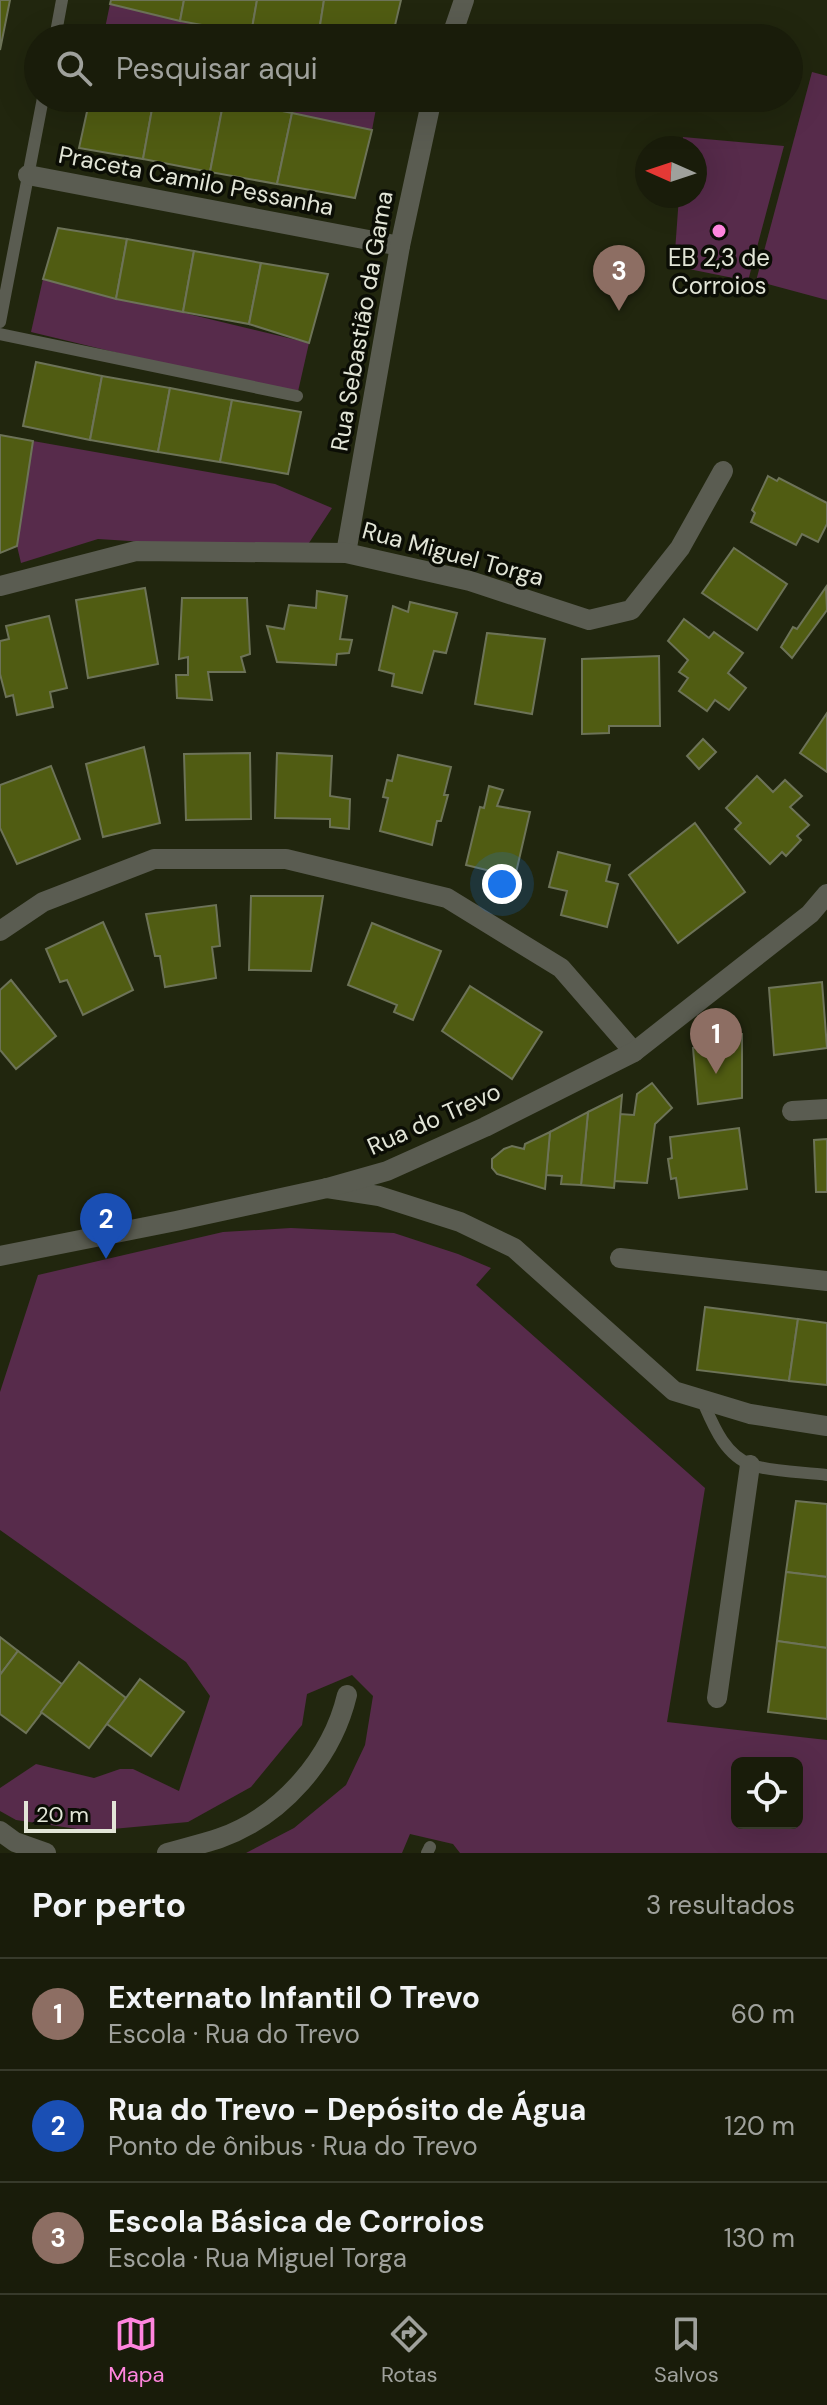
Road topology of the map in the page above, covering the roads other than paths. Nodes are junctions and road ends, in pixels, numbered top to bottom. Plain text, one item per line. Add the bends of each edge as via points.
1 (62, 0) edge
2 (464, 0) edge
3 (58, 24) edge
4 (456, 24) edge
5 (40, 112) edge
6 (429, 112) edge
7 (28, 175) junction
8 (400, 246) junction
9 (0, 322) edge
10 (0, 334) edge
11 (297, 396) dead end
12 (723, 471) dead end
13 (346, 553) junction
14 (0, 586) edge
15 (827, 894) edge
16 (0, 931) edge
17 (634, 1052) junction
18 (827, 1109) edge
19 (792, 1111) dead end
20 (327, 1188) junction
21 (0, 1256) edge
22 (620, 1258) dead end
23 (827, 1281) edge
24 (703, 1402) junction
25 (827, 1426) edge
26 (750, 1465) junction
27 (827, 1475) edge
28 (347, 1695) dead end
29 (717, 1698) dead end
30 (0, 1831) edge
31 (46, 1853) edge
32 (167, 1853) edge

1 - 3 lane
2 - 4 street
5 - 7 lane, Praceta Camilo Pessanha
6 - 8 street, Rua Sebastião da Gama
7 - 8 street, Praceta Camilo Pessanha
7 - 9 lane, Praceta Camilo Pessanha
8 - 13 street, Rua Sebastião da Gama
10 - 11 lane
12 - 13 street, Rua Miguel Torga via 680,548 631,610 589,620 470,581
13 - 14 street, Rua Miguel Torga via 136,551
15 - 17 street, Rua do Trevo via 810,914
16 - 17 street via 43,902 154,859 286,859 447,898 561,968
17 - 20 street, Rua do Trevo via 387,1171
18 - 19 street
20 - 21 street, Rua do Trevo
20 - 24 street via 379,1196 460,1222 514,1248 674,1391
22 - 23 street
24 - 25 street
24 - 26 lane via 724,1444
26 - 27 lane
26 - 29 street
28 - 32 street via 328,1748 268,1813 223,1837
30 - 31 street

